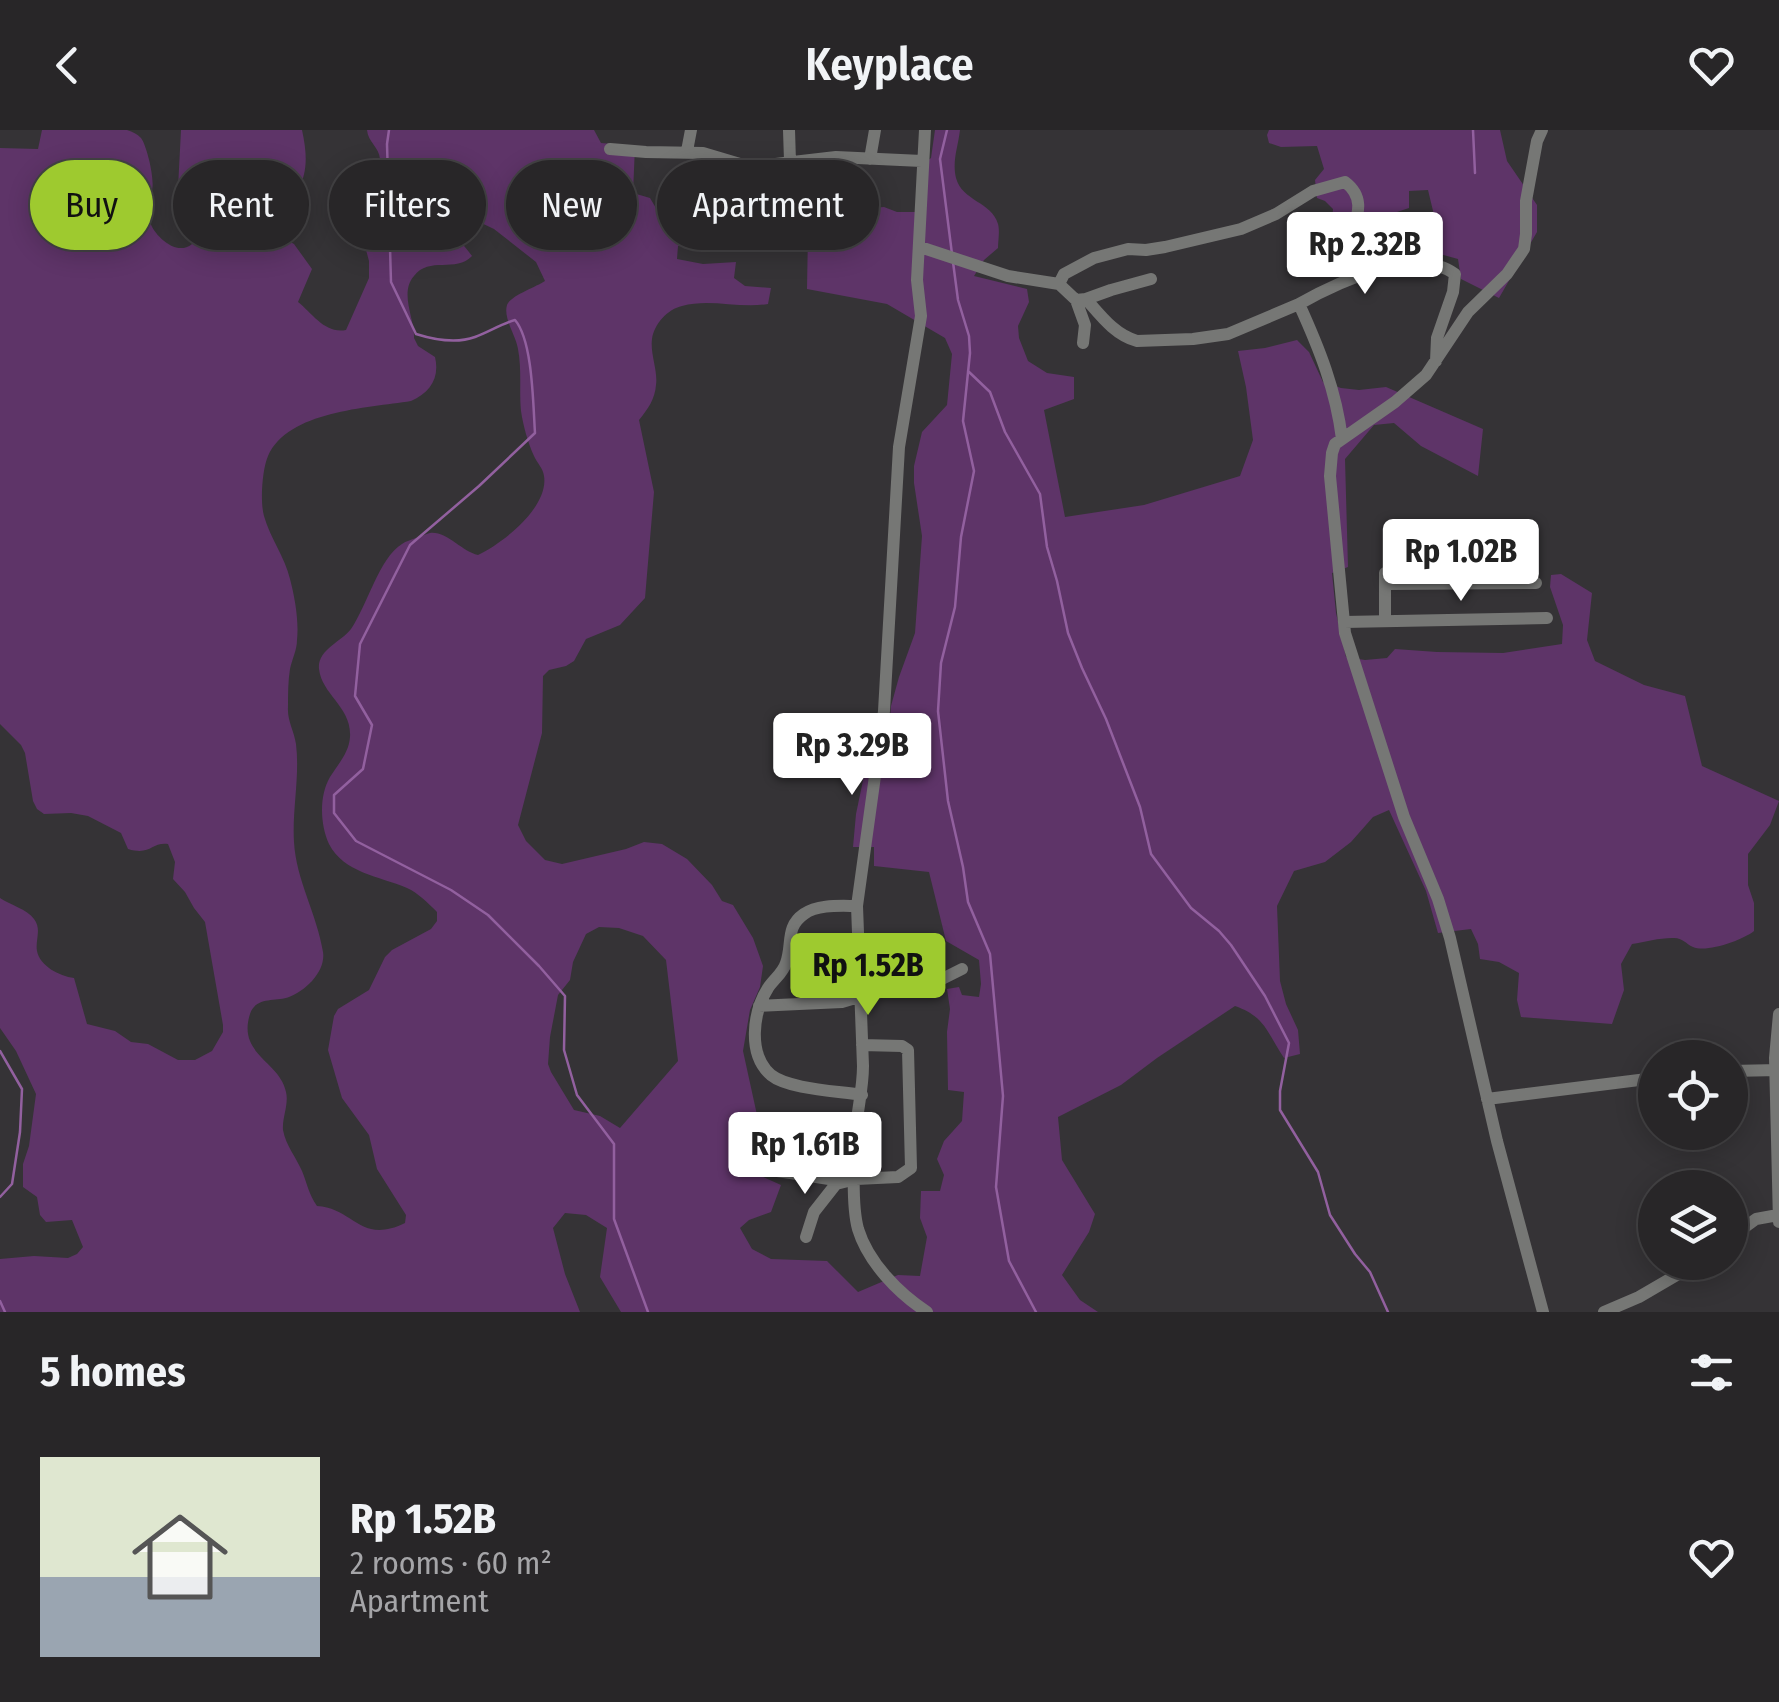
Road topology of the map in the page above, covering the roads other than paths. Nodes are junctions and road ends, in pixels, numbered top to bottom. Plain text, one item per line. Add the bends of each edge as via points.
1 (691, 130) edge
2 (789, 130) edge
3 (875, 130) edge
4 (925, 130) edge
5 (1542, 130) edge
6 (610, 149) dead end
7 (687, 151) junction
8 (870, 159) junction
9 (726, 160) edge
10 (790, 160) edge
11 (802, 160) edge
12 (922, 161) junction
13 (920, 247) junction
14 (1361, 276) junction
15 (1151, 279) dead end
16 (1059, 284) junction
17 (1081, 300) junction
18 (1299, 304) junction
19 (1082, 343) dead end
20 (1436, 363) junction
21 (1342, 439) junction
22 (1536, 582) dead end
23 (1547, 618) dead end
24 (1385, 620) junction
25 (1344, 622) junction
26 (858, 906) junction
27 (962, 969) dead end
28 (860, 999) junction
29 (759, 1006) junction
30 (1779, 1014) edge
31 (862, 1045) junction
32 (1777, 1070) edge
33 (1748, 1071) edge
34 (1638, 1080) edge
35 (862, 1095) junction
36 (1487, 1100) junction
37 (771, 1170) dead end
38 (850, 1180) junction
39 (1779, 1219) edge
40 (1748, 1225) edge
41 (806, 1237) dead end
42 (1668, 1280) edge
43 (927, 1312) edge
44 (1543, 1312) edge
45 (1604, 1312) edge

1 - 7 street
2 - 10 street
3 - 8 street
4 - 12 street
5 - 20 street via 1526,201 1524,249 1468,312
6 - 7 street
7 - 9 street
8 - 11 street
8 - 12 street
12 - 13 street
13 - 16 street via 1008,276
13 - 26 street via 921,316 899,447 884,711
14 - 16 street via 1348,259 1358,212 1345,182 1240,228 1094,258 1064,274
14 - 18 street
14 - 20 street via 1421,262 1455,274
15 - 17 street
16 - 17 street
17 - 18 street via 1137,341 1228,334
17 - 19 street
18 - 21 street via 1329,377
20 - 21 street via 1411,390
21 - 25 street via 1332,453 1330,476
22 - 24 street via 1385,578
23 - 24 street
24 - 25 street
25 - 36 street via 1450,938
26 - 28 street
26 - 29 street via 802,916 790,931 786,964
27 - 28 street via 936,982
28 - 29 street
28 - 31 street
29 - 35 street via 756,1044 768,1072 808,1088
30 - 32 street
31 - 35 street
31 - 38 street via 908,1050 912,1162 898,1177
32 - 33 street
32 - 39 street
34 - 36 street
35 - 38 street
36 - 44 street
37 - 38 street
38 - 41 street via 832,1187 818,1205
38 - 43 street via 863,1242 885,1274
39 - 40 street
42 - 45 street

